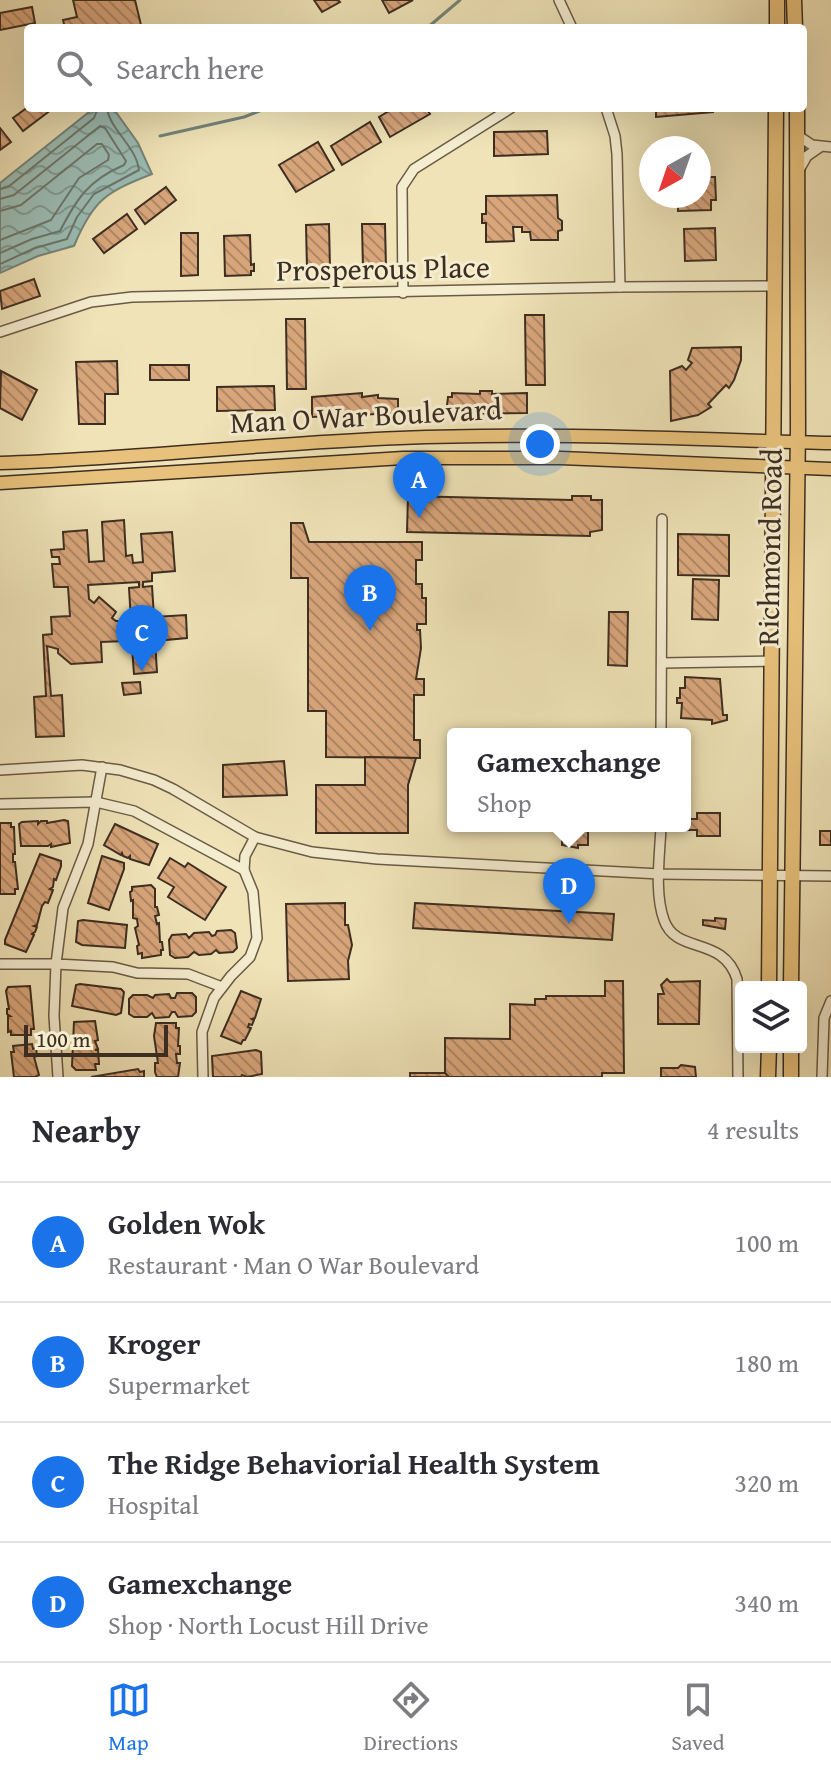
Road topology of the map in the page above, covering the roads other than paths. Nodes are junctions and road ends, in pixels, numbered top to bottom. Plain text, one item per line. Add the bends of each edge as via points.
1 (559, 0) edge
2 (777, 0) edge
3 (794, 0) edge
4 (570, 24) edge
5 (777, 24) edge
6 (795, 24) edge
7 (505, 112) edge
8 (607, 112) edge
9 (776, 112) edge
10 (797, 112) edge
11 (797, 129) junction
12 (826, 147) edge
13 (798, 173) junction
14 (773, 286) junction
15 (620, 287) junction
16 (403, 293) junction
17 (0, 332) edge
18 (772, 442) junction
19 (798, 442) junction
20 (831, 443) edge
21 (0, 463) edge
22 (772, 467) junction
23 (798, 468) junction
24 (831, 469) edge
25 (0, 483) edge
26 (662, 519) dead end
27 (771, 661) junction
28 (662, 663) junction
29 (661, 728) edge
30 (102, 767) junction
31 (0, 770) edge
32 (96, 802) junction
33 (0, 804) edge
34 (661, 832) edge
35 (255, 837) junction
36 (244, 870) junction
37 (660, 874) junction
38 (792, 876) junction
39 (831, 876) edge
40 (770, 877) junction
41 (0, 964) edge
42 (56, 964) junction
43 (769, 981) edge
44 (791, 981) edge
45 (222, 987) junction
46 (831, 1001) edge
47 (769, 1053) edge
48 (791, 1053) edge
49 (58, 1077) edge
50 (203, 1077) edge
51 (738, 1077) edge
52 (768, 1077) edge
53 (791, 1077) edge
54 (822, 1077) edge

1 - 4 street
2 - 5 highway
3 - 6 highway
7 - 16 street via 414,169 402,187
8 - 15 street via 615,136
9 - 14 highway, Richmond Road
10 - 11 highway, Richmond Road
11 - 12 street via 800,137
11 - 13 highway, Richmond Road
12 - 13 street via 802,162
13 - 19 highway, Richmond Road
14 - 15 street, Prosperous Place
14 - 18 highway, Richmond Road
15 - 16 street, Prosperous Place
16 - 17 street, Prosperous Place via 107,299
18 - 19 main road, Man O War Boulevard
18 - 21 main road, Man O War Boulevard via 476,435
18 - 22 highway, Richmond Road
19 - 20 main road, Man O War Boulevard
19 - 23 highway, Richmond Road
22 - 23 main road, Man O War Boulevard
22 - 25 main road, Man O War Boulevard via 403,458
22 - 27 highway, Richmond Road
23 - 24 main road, Man O War Boulevard
23 - 38 highway, Richmond Road
26 - 28 street
27 - 28 street
27 - 40 highway, Richmond Road
28 - 29 street
30 - 31 street
30 - 32 street
30 - 35 street via 154,780
32 - 33 street
32 - 36 street via 134,811
32 - 42 street via 88,844 63,908
34 - 37 street
35 - 36 street
35 - 37 street via 312,852 377,859
36 - 45 street via 253,892 257,938 250,957
37 - 40 street
37 - 51 street via 660,903 670,931 720,953 735,970
38 - 39 street
38 - 40 street
38 - 44 highway, Richmond Road
40 - 43 highway, Richmond Road
41 - 42 street
42 - 45 street via 188,974
42 - 49 street
45 - 50 street via 202,1032
46 - 54 street via 824,1018
47 - 52 highway
48 - 53 highway

